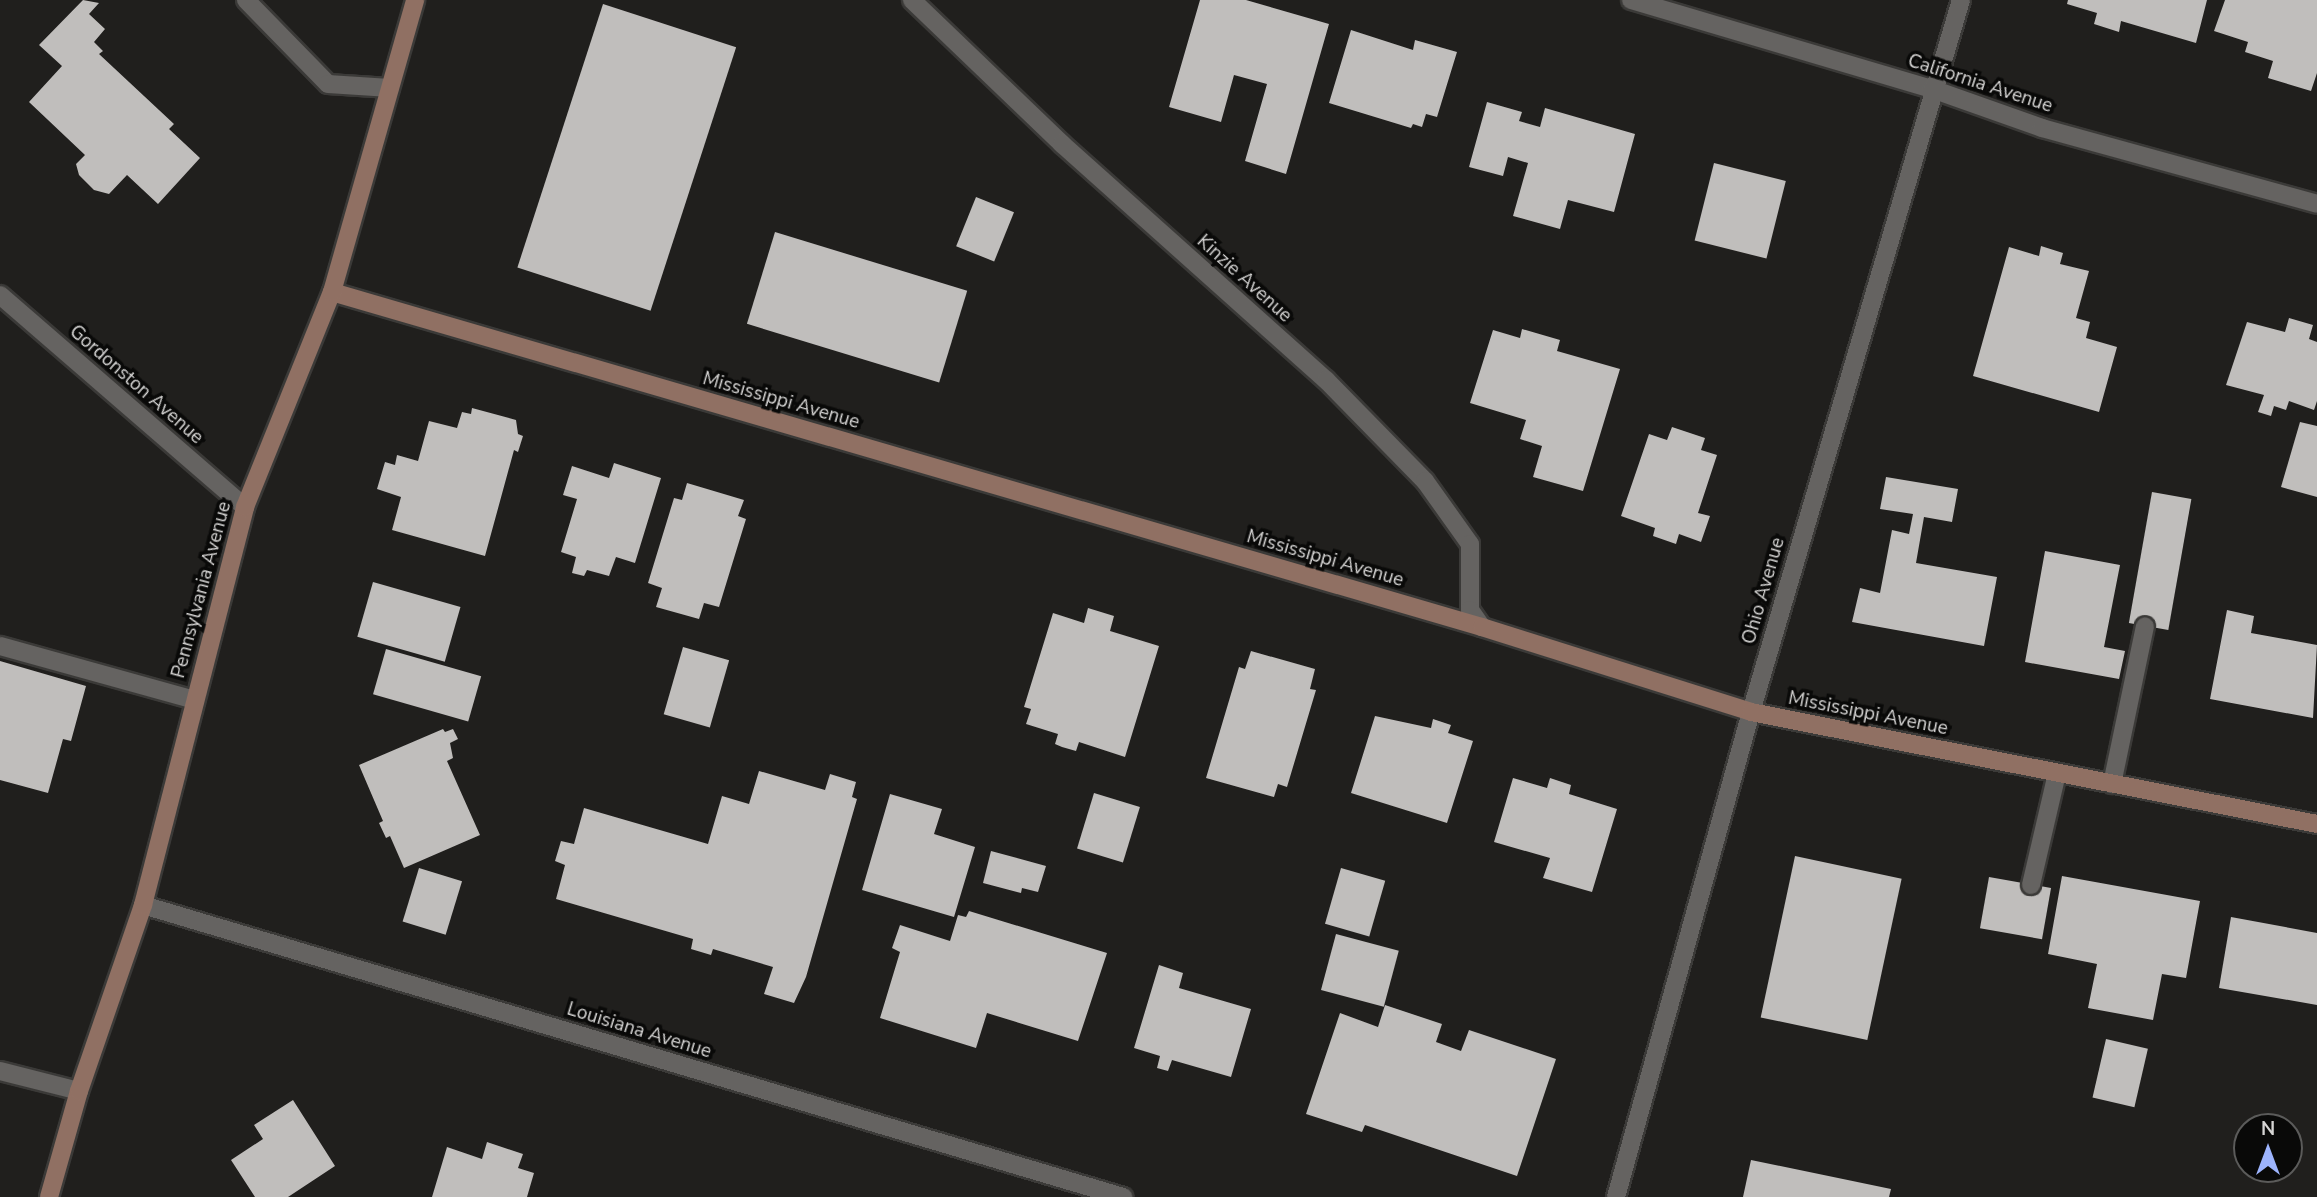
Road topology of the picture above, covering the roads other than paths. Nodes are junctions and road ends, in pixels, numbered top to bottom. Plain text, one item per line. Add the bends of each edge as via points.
1 (246, 0) edge
2 (415, 0) edge
3 (912, 0) edge
4 (1631, 0) edge
5 (1961, 0) edge
6 (390, 88) junction
7 (1932, 89) junction
8 (2317, 204) edge
9 (332, 292) junction
10 (0, 295) edge
11 (245, 507) junction
12 (2145, 626) dead end
13 (1482, 627) junction
14 (0, 646) edge
15 (195, 701) junction
16 (1751, 712) junction
17 (2057, 773) junction
18 (2112, 784) junction
19 (2317, 824) edge
20 (2031, 884) dead end
21 (143, 905) junction
22 (0, 1071) edge
23 (79, 1091) junction
24 (48, 1197) edge
25 (1123, 1197) edge
26 (1616, 1197) edge

1 - 6 street via 328,84
2 - 6 street, Pennsylvania Avenue
3 - 13 street, Kinzie Avenue via 1062,145 1326,380 1425,481 1470,544 1470,610
4 - 7 street, California Avenue
5 - 7 street, Ohio Avenue
6 - 9 street, Pennsylvania Avenue
7 - 8 street, California Avenue via 2042,128
7 - 16 street, Ohio Avenue
9 - 11 street, Pennsylvania Avenue
9 - 13 street, Mississippi Avenue
10 - 11 street, Gordonston Avenue
11 - 15 street, Pennsylvania Avenue
12 - 18 street
13 - 16 street, Mississippi Avenue
14 - 15 street
15 - 21 street, Pennsylvania Avenue
16 - 17 street, Mississippi Avenue
16 - 26 street, Ohio Avenue
17 - 18 street, Mississippi Avenue
17 - 20 street
18 - 19 street, Mississippi Avenue
21 - 23 street, Pennsylvania Avenue
21 - 25 street, Louisiana Avenue
22 - 23 street
23 - 24 street, Pennsylvania Avenue

